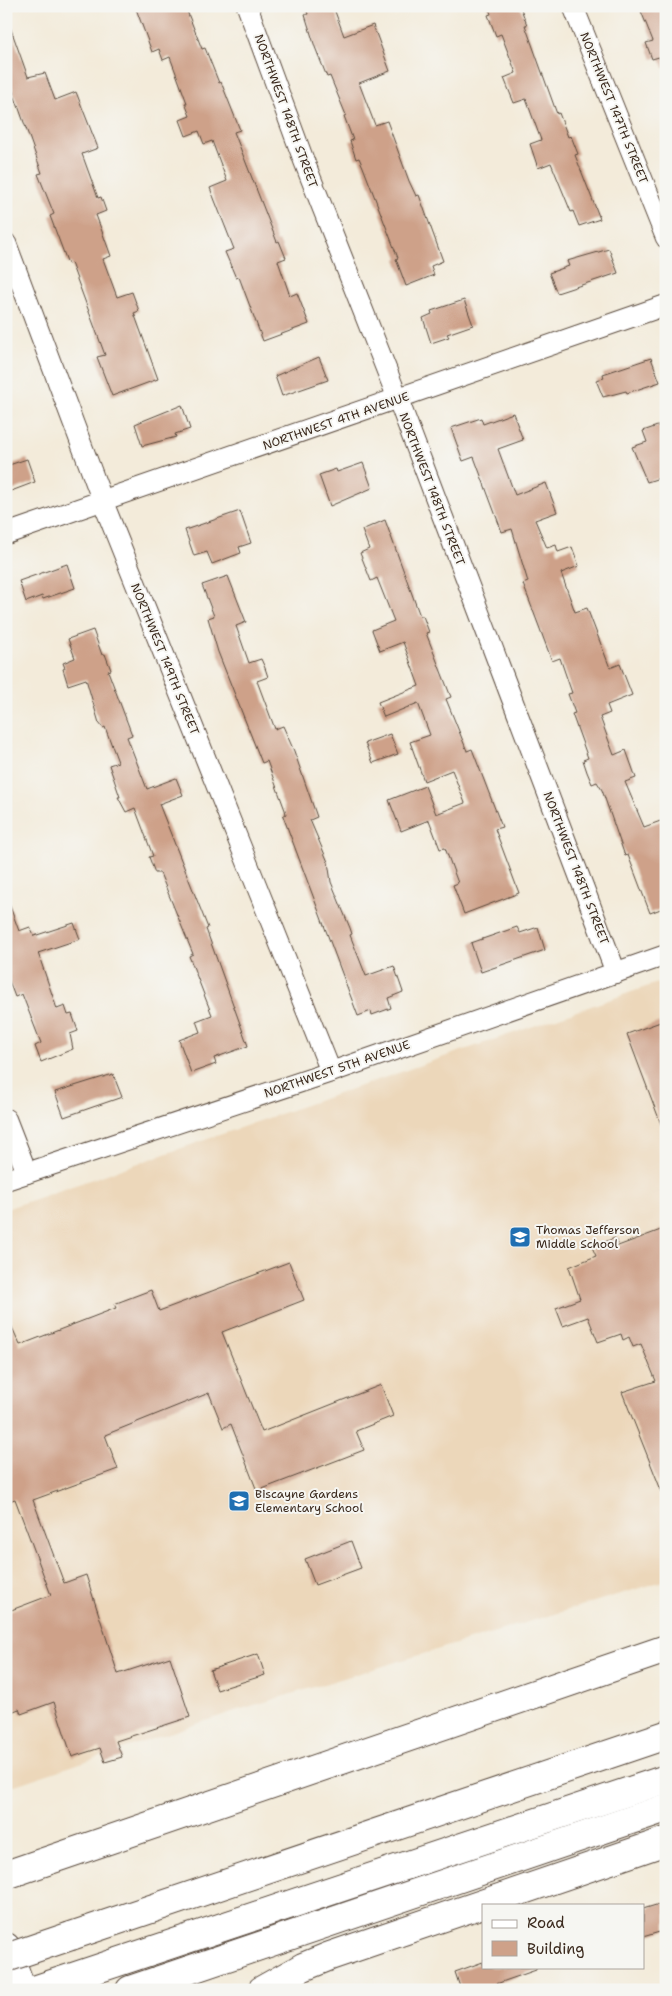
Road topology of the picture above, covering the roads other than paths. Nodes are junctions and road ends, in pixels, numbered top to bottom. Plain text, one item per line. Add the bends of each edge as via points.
1 (247, 6) edge
2 (574, 6) edge
3 (666, 238) edge
4 (6, 243) edge
5 (666, 304) edge
6 (398, 399) junction
7 (102, 502) junction
8 (6, 534) edge
9 (666, 955) edge
10 (616, 973) junction
11 (331, 1072) junction
12 (6, 1119) edge
13 (26, 1173) junction
14 (6, 1180) edge
15 (666, 1649) edge
16 (654, 1739) edge
17 (666, 1779) edge
18 (666, 1808) edge
19 (666, 1841) edge
20 (6, 1875) edge
21 (69, 1932) junction
22 (6, 1948) edge
23 (6, 1958) edge
24 (22, 1990) edge
25 (34, 1990) edge
26 (130, 1990) edge
27 (262, 1990) edge

1 - 6 street, NORTHWEST 148TH STREET
2 - 3 street, NORTHWEST 147TH STREET
4 - 7 street, NORTHWEST 149TH STREET
5 - 6 street, NORTHWEST 4TH AVENUE
6 - 7 street, NORTHWEST 4TH AVENUE
6 - 10 street, NORTHWEST 148TH STREET
7 - 8 street, NORTHWEST 4TH AVENUE
7 - 11 street, NORTHWEST 149TH STREET
9 - 10 street, NORTHWEST 5TH AVENUE
10 - 11 street, NORTHWEST 5TH AVENUE
11 - 13 street, NORTHWEST 5TH AVENUE
12 - 13 street
13 - 14 street, NORTHWEST 5TH AVENUE
15 - 20 main road
16 - 21 main road
17 - 25 main road
18 - 26 main road
19 - 27 main road via 330,1956
21 - 22 main road
21 - 23 main road, bridge
22 - 24 main road

